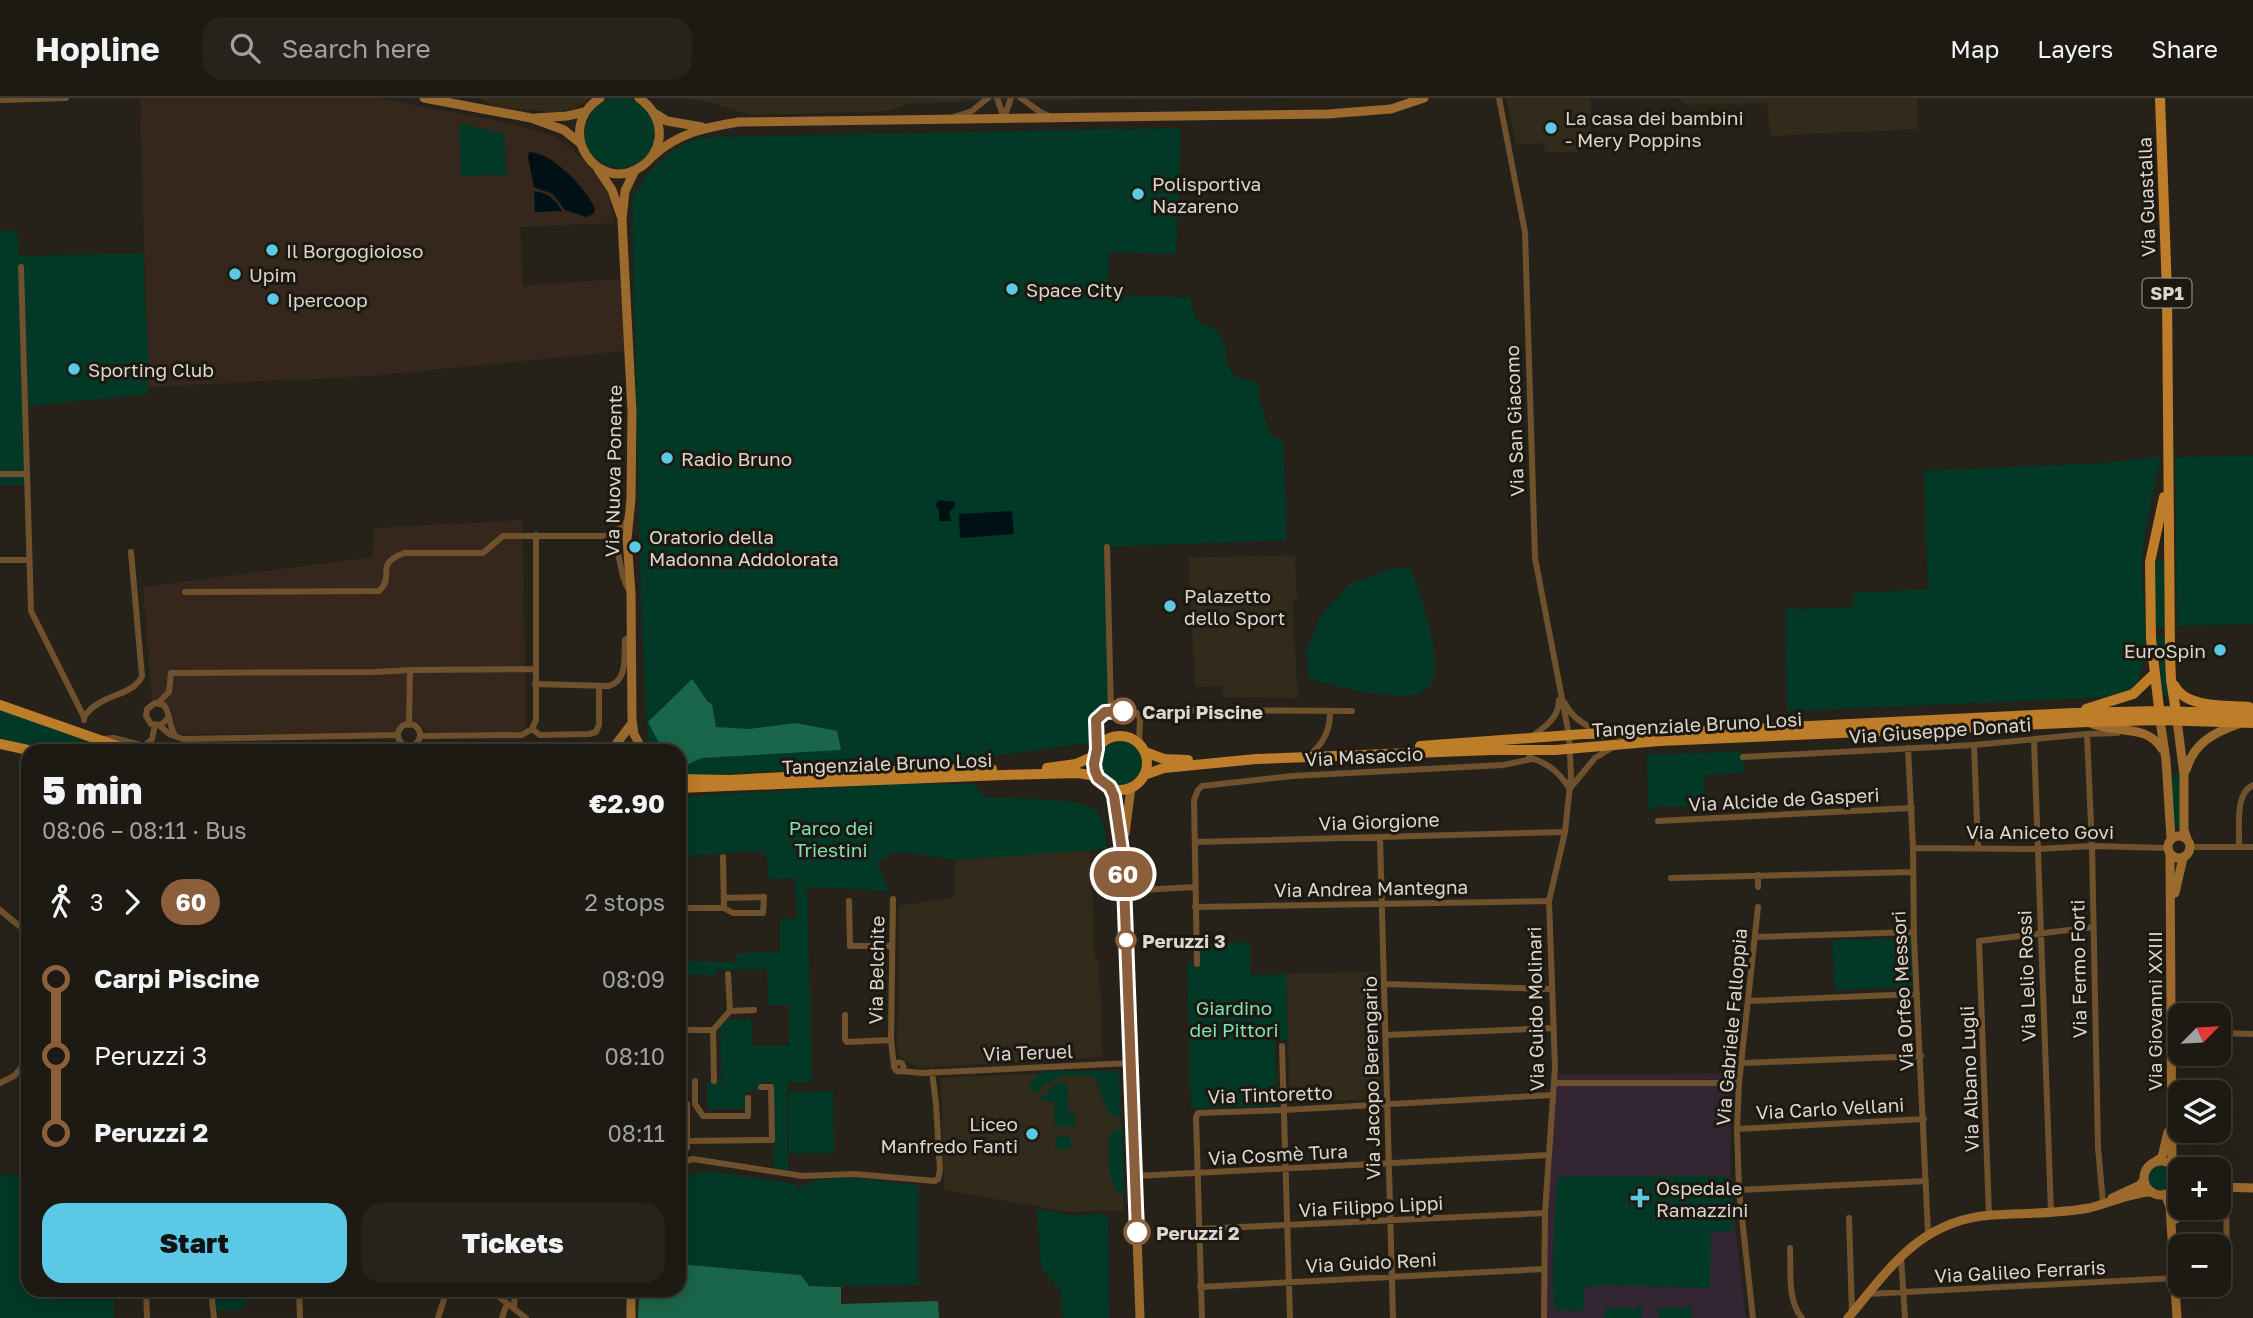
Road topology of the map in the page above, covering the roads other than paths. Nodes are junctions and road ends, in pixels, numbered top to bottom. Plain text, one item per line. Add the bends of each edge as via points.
1 (424, 98) edge
2 (600, 98) edge
3 (639, 98) edge
4 (988, 98) edge
5 (996, 98) edge
6 (1011, 98) edge
7 (1021, 98) edge
8 (1424, 98) edge
9 (1499, 98) edge
10 (2160, 98) edge
11 (62, 99) edge
12 (0, 100) edge
13 (585, 112) junction
14 (653, 112) junction
15 (1051, 116) junction
16 (531, 118) junction
17 (945, 118) junction
18 (1004, 118) junction
19 (704, 127) junction
20 (580, 143) junction
21 (652, 157) junction
22 (595, 165) junction
23 (635, 170) junction
24 (622, 220) junction
25 (21, 267) dead end
26 (2169, 463) junction
27 (0, 474) edge
28 (27, 474) junction
29 (629, 517) junction
30 (536, 535) junction
31 (606, 536) junction
32 (1107, 547) dead end
33 (131, 552) dead end
34 (0, 559) edge
35 (28, 560) junction
36 (2170, 560) junction
37 (2150, 562) junction
38 (186, 592) dead end
39 (631, 593) junction
40 (2170, 631) junction
41 (2150, 632) junction
42 (631, 636) junction
43 (535, 669) junction
44 (410, 670) junction
45 (2153, 675) junction
46 (2171, 680) junction
47 (535, 684) junction
48 (1559, 684) junction
49 (599, 686) junction
50 (158, 703) junction
51 (0, 705) edge
52 (2253, 707) edge
53 (1330, 711) junction
54 (1352, 711) dead end
55 (1111, 712) junction
56 (2074, 713) junction
57 (2253, 713) edge
58 (2159, 715) junction
59 (2177, 716) junction
60 (168, 718) junction
61 (1140, 719) junction
62 (632, 723) junction
63 (2250, 724) edge
64 (157, 725) junction
65 (409, 725) junction
66 (2087, 728) junction
67 (532, 729) junction
68 (1611, 734) junction
69 (398, 735) junction
70 (420, 736) junction
71 (176, 737) junction
72 (96, 739) junction
73 (1524, 739) junction
74 (2034, 740) junction
75 (1570, 742) junction
76 (0, 744) edge
77 (111, 744) edge
78 (136, 744) edge
79 (146, 744) edge
80 (402, 744) edge
81 (415, 744) edge
82 (618, 744) edge
83 (638, 744) edge
84 (1619, 745) junction
85 (1974, 745) junction
86 (21, 748) edge
87 (1142, 748) junction
88 (1908, 748) junction
89 (1514, 750) junction
90 (1314, 751) junction
91 (1096, 752) junction
92 (1743, 757) dead end
93 (1532, 759) junction
94 (2166, 760) junction
95 (1144, 775) junction
96 (2185, 775) junction
97 (1097, 776) junction
98 (686, 779) edge
99 (2253, 785) edge
100 (1110, 787) junction
101 (1131, 787) junction
102 (686, 788) edge
103 (1570, 789) junction
104 (1912, 808) junction
105 (1658, 821) dead end
106 (1565, 832) junction
107 (1380, 837) junction
108 (2171, 838) junction
109 (1195, 842) junction
110 (2188, 843) junction
111 (2092, 846) junction
112 (2239, 847) junction
113 (2253, 847) edge
114 (1913, 848) junction
115 (1978, 848) junction
116 (2038, 849) junction
117 (2169, 851) junction
118 (1123, 857) junction
119 (723, 858) dead end
120 (2183, 858) junction
121 (1913, 872) junction
122 (1758, 875) junction
123 (1671, 878) dead end
124 (1195, 887) junction
125 (1758, 887) dead end
126 (1124, 891) junction
127 (723, 898) junction
128 (893, 899) dead end
129 (849, 901) dead end
130 (1549, 901) junction
131 (1382, 903) junction
132 (1758, 906) dead end
133 (1195, 907) junction
134 (686, 908) edge
135 (724, 908) junction
136 (0, 909) edge
137 (2172, 912) junction
138 (21, 927) edge
139 (2093, 927) junction
140 (1914, 932) junction
141 (2039, 933) junction
142 (1756, 937) junction
143 (892, 946) junction
144 (1197, 964) dead end
145 (728, 974) dead end
146 (1384, 984) junction
147 (1552, 989) junction
148 (1917, 994) junction
149 (1749, 1001) junction
150 (2175, 1003) edge
151 (754, 1010) dead end
152 (730, 1011) junction
153 (845, 1015) dead end
154 (1554, 1028) junction
155 (686, 1030) edge
156 (713, 1030) junction
157 (2231, 1033) edge
158 (2253, 1034) edge
159 (1386, 1035) junction
160 (891, 1040) junction
161 (1282, 1046) dead end
162 (1921, 1056) junction
163 (1131, 1063) junction
164 (1743, 1063) junction
165 (21, 1069) edge
166 (930, 1072) junction
167 (695, 1081) dead end
168 (714, 1081) dead end
169 (0, 1083) edge
170 (1555, 1083) junction
171 (1740, 1083) junction
172 (761, 1087) dead end
173 (1553, 1095) junction
174 (748, 1098) dead end
175 (686, 1104) edge
176 (695, 1104) junction
177 (1387, 1104) junction
178 (1284, 1110) junction
179 (1924, 1119) junction
180 (1737, 1129) junction
181 (686, 1132) edge
182 (2168, 1132) edge
183 (687, 1141) junction
184 (686, 1148) edge
185 (1549, 1155) junction
186 (686, 1161) edge
187 (2156, 1162) junction
188 (2168, 1164) edge
189 (1389, 1165) junction
190 (1286, 1169) junction
191 (1199, 1173) junction
192 (1135, 1176) junction
193 (2144, 1180) junction
194 (1926, 1181) junction
195 (2231, 1187) edge
196 (2253, 1188) edge
197 (1740, 1190) junction
198 (2168, 1190) edge
199 (2151, 1192) junction
200 (2103, 1203) junction
201 (2051, 1212) junction
202 (1545, 1213) junction
203 (1989, 1215) junction
204 (1849, 1218) dead end
205 (1390, 1219) junction
206 (2177, 1222) edge
207 (1287, 1226) junction
208 (1199, 1229) junction
209 (1928, 1233) junction
210 (2177, 1234) edge
211 (1790, 1248) dead end
212 (1901, 1256) junction
213 (1543, 1269) junction
214 (2168, 1275) edge
215 (1392, 1276) junction
216 (1289, 1281) junction
217 (1200, 1287) junction
218 (1868, 1294) junction
219 (1903, 1294) junction
220 (146, 1297) edge
221 (212, 1297) edge
222 (299, 1297) edge
223 (445, 1297) edge
224 (499, 1297) edge
225 (514, 1297) edge
226 (631, 1297) edge
227 (2176, 1297) edge
228 (507, 1303) junction
229 (514, 1308) junction
230 (1850, 1315) edge
231 (147, 1318) edge
232 (214, 1318) edge
233 (300, 1318) edge
234 (438, 1318) edge
235 (502, 1318) edge
236 (526, 1318) edge
237 (631, 1318) edge
238 (1140, 1318) edge
239 (1202, 1318) edge
240 (1290, 1318) edge
241 (1393, 1318) edge
242 (1544, 1318) edge
243 (1753, 1318) edge
244 (1802, 1318) edge
245 (1905, 1318) edge
246 (2177, 1318) edge

1 - 16 street
2 - 13 street
3 - 14 street
4 - 17 street via 972,110
5 - 18 street
6 - 18 street
7 - 15 street
8 - 15 street via 1391,109 1328,114
9 - 48 street, Via San Giacomo via 1525,232 1535,558
10 - 26 main road, Via Guastalla / SP1
11 - 12 street
13 - 16 street
13 - 20 street
14 - 19 street via 667,121
14 - 21 street via 659,134
15 - 18 street
16 - 20 street via 564,130
17 - 18 street
17 - 19 street via 739,122
19 - 21 street via 670,142
20 - 22 street, Via Nuova Ponente
21 - 23 street
22 - 23 street via 614,173
22 - 24 street, Via Nuova Ponente via 612,190
23 - 24 street, Via Nuova Ponente via 625,191
24 - 29 street, Via Nuova Ponente via 632,412
25 - 28 street
26 - 36 main road, Via Guastalla / SP1
26 - 37 main road, Via Guastalla / SP1
27 - 28 street
28 - 35 street
29 - 31 street
29 - 39 street, Via Nuova Ponente
30 - 31 street
30 - 38 street via 503,536 483,553 404,553 386,565 386,580 379,590
30 - 43 street
31 - 39 street via 616,545 622,580
32 - 55 street
33 - 35 street via 142,676 136,686 96,703 84,719 33,618
34 - 35 street
36 - 37 main road
36 - 40 main road, Via Guastalla / SP1
37 - 41 main road, Via Guastalla / SP1
39 - 42 street, Via Nuova Ponente
40 - 41 main road
40 - 46 main road, Via Guastalla / SP1
41 - 45 main road, Via Guastalla / SP1
42 - 49 street via 625,640 623,675 616,684
42 - 62 street, Via Nuova Ponente
43 - 44 street
43 - 47 street
44 - 50 street via 171,673 169,692
44 - 65 street
45 - 56 main road via 2133,694
45 - 58 main road, Via Guastalla / SP1
46 - 52 main road via 2177,692 2188,699
46 - 59 main road, Via Guastalla / SP1
47 - 49 street
47 - 67 street
48 - 68 street via 1572,715
48 - 73 street via 1559,709 1554,717
48 - 75 street, Via San Giacomo
49 - 67 street via 596,732 540,735
50 - 60 street via 166,708
50 - 64 street via 146,712 149,722
51 - 72 main road
53 - 54 street
53 - 61 street via 1172,710
53 - 90 street via 1325,739
55 - 61 street via 1130,711
55 - 91 street via 1096,720
56 - 58 main road, Tangenziale Bruno Losi
56 - 68 main road, Tangenziale Bruno Losi
57 - 59 main road, Tangenziale Bruno Losi
58 - 59 main road, Tangenziale Bruno Losi
58 - 66 main road, Tangenziale Bruno Losi
58 - 94 street, Via Guastalla / SP1
59 - 63 main road, Tangenziale Bruno Losi
59 - 96 street, Via Guastalla / SP1
60 - 64 street
60 - 71 street
61 - 87 street
62 - 82 street
62 - 83 street, Via Nuova Ponente
63 - 96 street via 2224,729 2204,740 2190,758
64 - 71 street
64 - 79 street
65 - 69 street
65 - 70 street via 417,728
66 - 74 street, Via Giuseppe Donati
66 - 84 main road, Tangenziale Bruno Losi
66 - 94 street via 2139,732 2160,744
66 - 111 street, Via Fermo Forti
67 - 70 street via 522,734
68 - 75 main road, Tangenziale Bruno Losi
69 - 71 street
69 - 80 street
70 - 81 street
72 - 77 main road
72 - 78 street
73 - 75 main road, Tangenziale Bruno Losi
73 - 90 main road, Tangenziale Bruno Losi
74 - 85 street, Via Giuseppe Donati
74 - 116 street, Via Lelio Rossi
75 - 84 main road, Tangenziale Bruno Losi
75 - 89 main road, Tangenziale Bruno Losi
75 - 103 street, Via Guido Molinari
76 - 86 main road
84 - 103 street via 1595,758
85 - 88 street, Via Giuseppe Donati
85 - 115 street
87 - 90 main road, Tangenziale Bruno Losi via 1178,760
87 - 91 main road via 1125,736 1116,736
87 - 95 main road via 1147,766
88 - 92 street, Via Giuseppe Donati
88 - 104 street, Via Orfeo Messori
89 - 93 street
89 - 95 main road, Tangenziale Bruno Losi via 1255,759 1164,768
91 - 97 main road
91 - 98 main road, Tangenziale Bruno Losi via 1076,764 1049,768
93 - 103 street via 1548,764
93 - 109 street, Via Masaccio via 1503,765 1202,786 1194,800
94 - 108 street, Via Guastalla / SP1
95 - 101 main road
96 - 110 street, Via Guastalla / SP1
97 - 100 main road
97 - 102 main road, Tangenziale Bruno Losi via 1077,773
99 - 112 street via 2241,798
100 - 101 main road
100 - 118 street
101 - 118 street
103 - 106 street, Via Guido Molinari
104 - 105 street, Via Alcide de Gasperi
104 - 114 street, Via Orfeo Messori
106 - 107 street, Via Giorgione
106 - 130 street, Via Guido Molinari
107 - 109 street, Via Giorgione
107 - 131 street, Via Jacopo Berengario
108 - 110 street via 2181,835
108 - 117 street
109 - 124 street
110 - 112 street
110 - 120 street
111 - 116 street, Via Aniceto Govi
111 - 117 street, Via Aniceto Govi
111 - 139 street, Via Fermo Forti
112 - 113 street
114 - 115 street, Via Aniceto Govi
114 - 121 street, Via Orfeo Messori
115 - 116 street, Via Aniceto Govi
116 - 141 street, Via Lelio Rossi
117 - 120 street
117 - 137 street, Via Giovanni XXIII
118 - 126 street
119 - 127 street
120 - 137 street, Via Giovanni XXIII
121 - 122 street
121 - 140 street, Via Orfeo Messori
122 - 123 street
122 - 125 street
124 - 126 street
124 - 133 street
126 - 163 street
127 - 135 street
127 - 135 street via 764,897 763,913 733,913
128 - 143 street, Via Belchite
129 - 143 street via 850,946
130 - 131 street, Via Andrea Mantegna
130 - 147 street, Via Guido Molinari
131 - 133 street, Via Andrea Mantegna
131 - 146 street, Via Jacopo Berengario
132 - 142 street, Via Gabriele Falloppia
133 - 144 street
134 - 135 street
136 - 138 street
137 - 150 street, Via Giovanni XXIII
139 - 141 street
139 - 200 street, Via Fermo Forti
140 - 142 street
140 - 148 street, Via Orfeo Messori
141 - 201 street, Via Lelio Rossi
141 - 203 street, Via Albano Lugli via 1979,942
142 - 149 street, Via Gabriele Falloppia
143 - 160 street, Via Belchite
145 - 152 street
146 - 147 street
146 - 159 street, Via Jacopo Berengario
147 - 154 street, Via Guido Molinari
148 - 149 street
148 - 162 street, Via Orfeo Messori
149 - 164 street, Via Gabriele Falloppia
151 - 152 street
152 - 156 street
153 - 160 street via 847,1042
154 - 159 street
154 - 170 street, Via Guido Molinari
155 - 156 street
156 - 168 street
157 - 158 street
159 - 177 street, Via Jacopo Berengario
160 - 166 street via 899,1066
161 - 178 street
162 - 164 street
162 - 179 street, Via Orfeo Messori
163 - 166 street, Via Teruel
163 - 192 street
164 - 171 street, Via Gabriele Falloppia
165 - 169 street
166 - 186 street via 940,1170 935,1181 854,1174 803,1176
167 - 176 street
170 - 171 street
170 - 173 street, Via Guido Molinari
171 - 180 street, Via Gabriele Falloppia
172 - 183 street via 771,1087 772,1140
173 - 177 street, Via Tintoretto
173 - 185 street, Via Guido Molinari
174 - 176 street via 748,1116 703,1116
175 - 176 street
177 - 178 street, Via Tintoretto
177 - 189 street, Via Jacopo Berengario
178 - 190 street
178 - 191 street, Via Tintoretto via 1198,1113
179 - 180 street, Via Carlo Vellani
179 - 194 street, Via Orfeo Messori
180 - 197 street, Via Gabriele Falloppia
181 - 183 street
182 - 187 street, Via Giovanni XXIII
183 - 184 street
185 - 189 street, Via Cosmè Tura
185 - 202 street, Via Guido Molinari
187 - 188 street
187 - 193 street via 2146,1170
189 - 190 street, Via Cosmè Tura
189 - 205 street, Via Jacopo Berengario
190 - 191 street, Via Cosmè Tura
190 - 207 street
191 - 192 street, Via Cosmè Tura
191 - 208 street
192 - 238 street
193 - 199 street
193 - 200 street
194 - 197 street
194 - 209 street, Via Orfeo Messori
195 - 196 street
197 - 243 street, Via Gabriele Falloppia
198 - 199 street
199 - 200 street
200 - 201 street
201 - 203 street
202 - 205 street, Via Filippo Lippi
202 - 213 street, Via Guido Molinari
203 - 209 street
204 - 230 street
205 - 207 street, Via Filippo Lippi
205 - 215 street, Via Jacopo Berengario
206 - 210 street
207 - 208 street, Via Filippo Lippi
207 - 216 street
208 - 217 street
209 - 212 street
211 - 244 street via 1793,1300
212 - 218 street
212 - 219 street
213 - 215 street, Via Guido Reni
213 - 242 street, Via Guido Molinari
214 - 219 street, Via Galileo Ferraris
215 - 216 street, Via Guido Reni
215 - 241 street, Via Jacopo Berengario
216 - 217 street, Via Guido Reni
216 - 240 street
217 - 239 street
218 - 219 street, Via Galileo Ferraris
218 - 230 street
219 - 245 street
220 - 231 street
221 - 232 street
222 - 233 street
223 - 234 street
224 - 228 street
225 - 229 street
226 - 237 street
227 - 246 street
228 - 229 street
228 - 235 street
229 - 236 street

